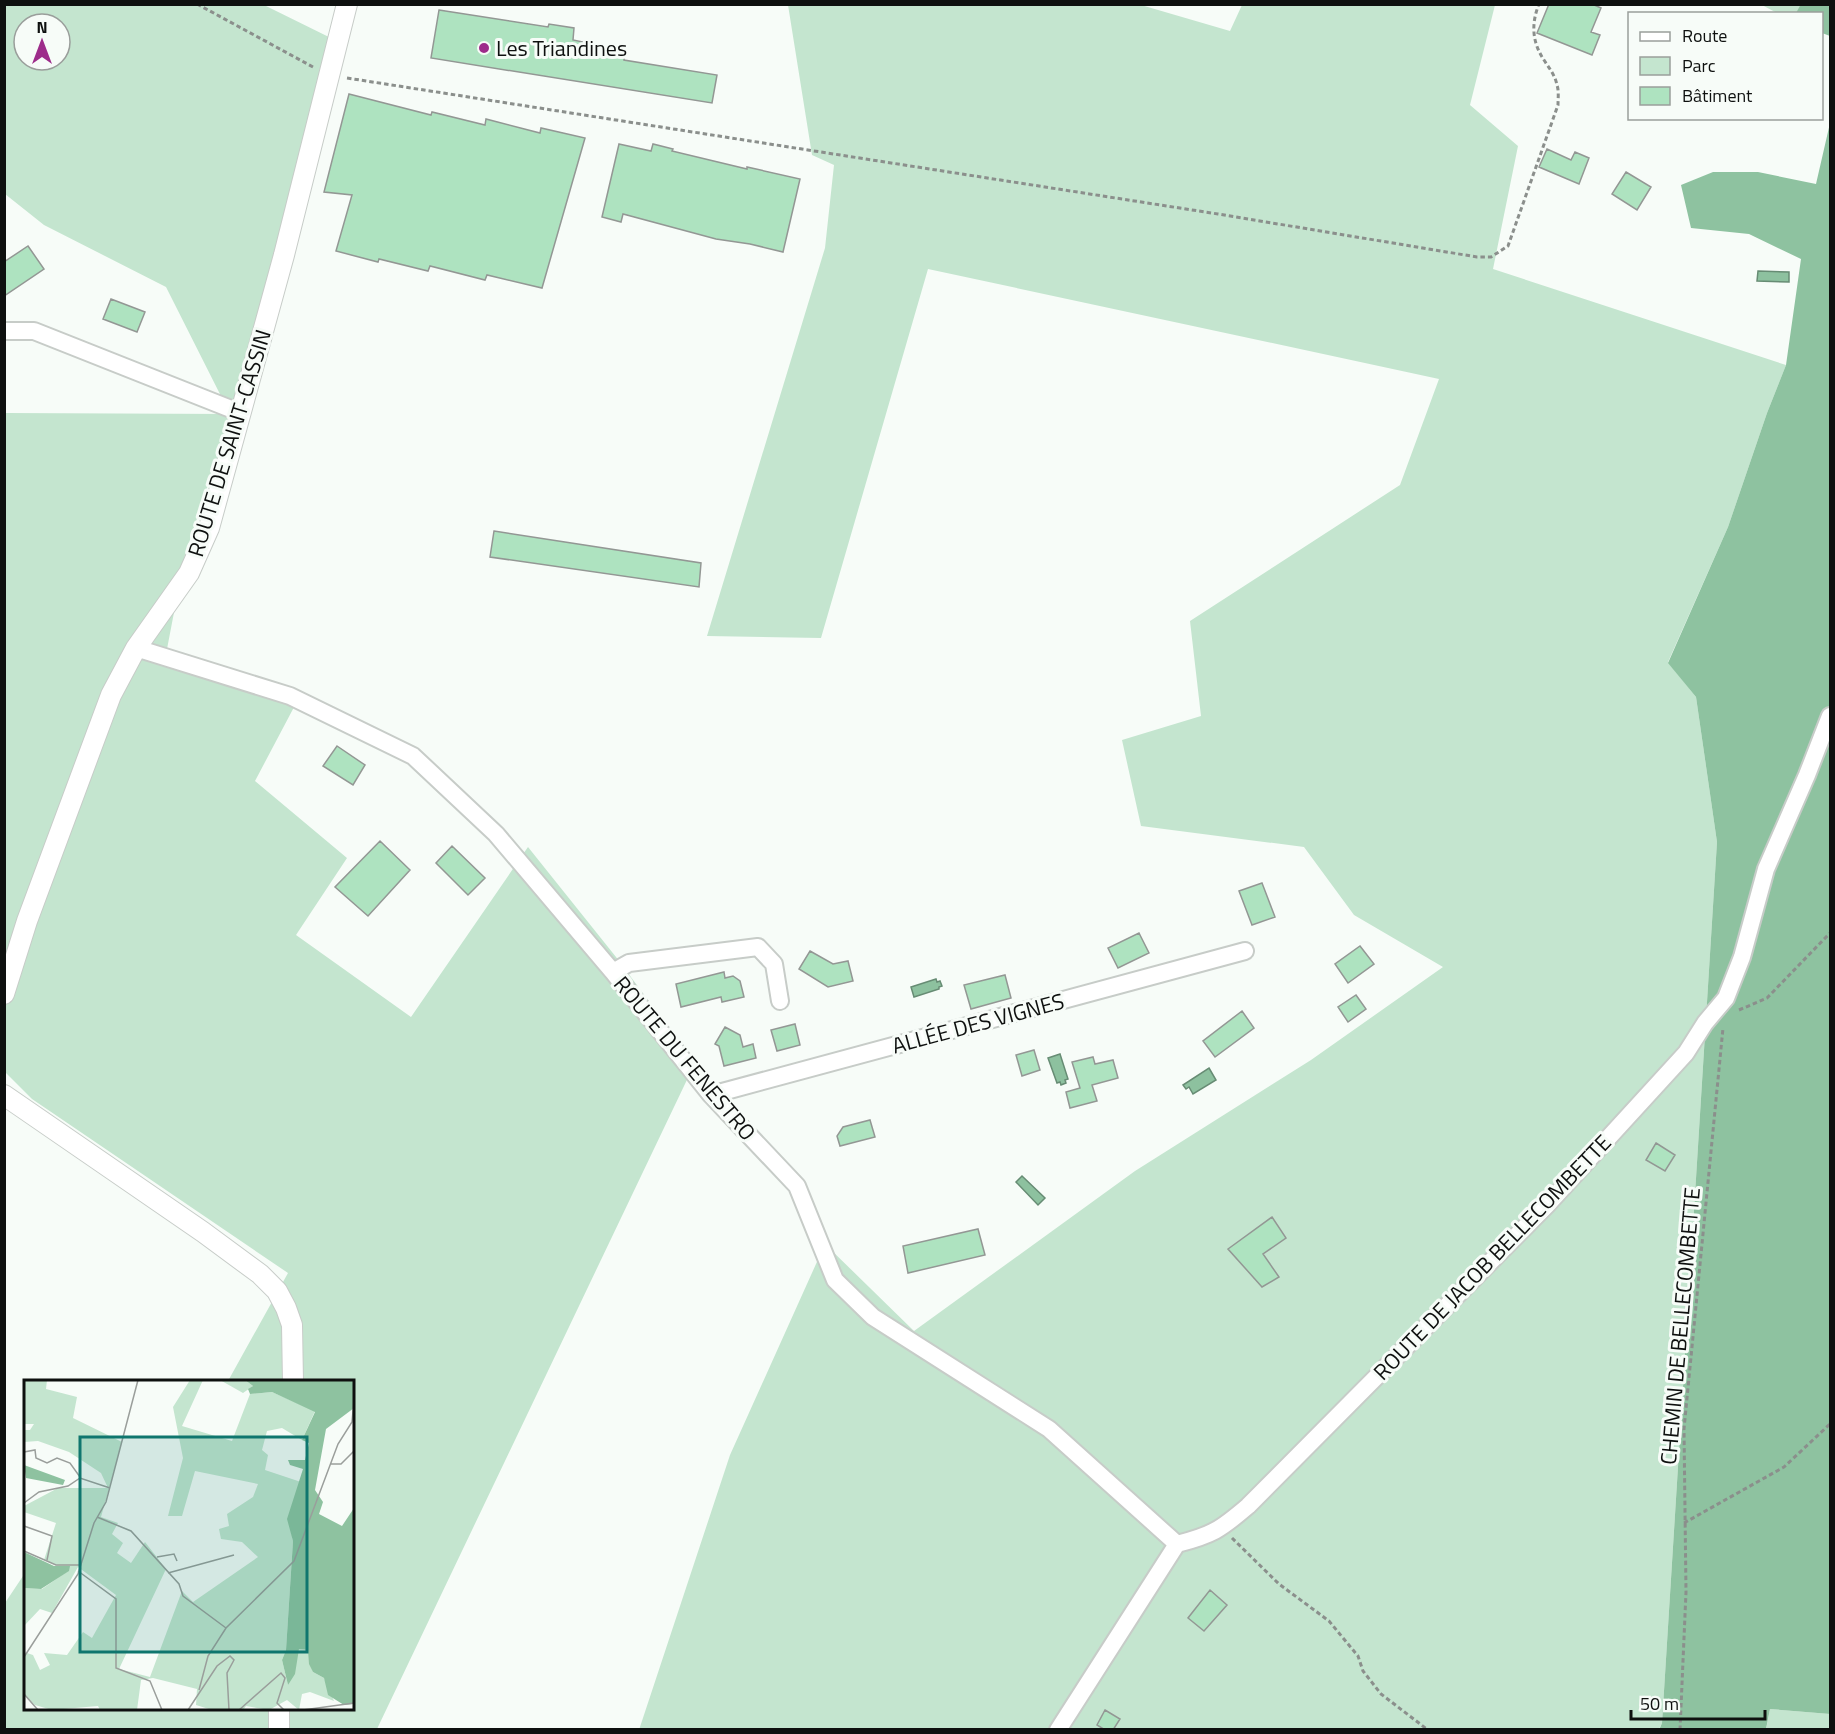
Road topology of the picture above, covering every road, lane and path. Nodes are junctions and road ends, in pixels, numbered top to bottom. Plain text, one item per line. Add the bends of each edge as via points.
1 (197, 4) edge
2 (346, 4) edge
3 (1539, 4) edge
4 (328, 75) junction
5 (4, 331) edge
6 (241, 413) junction
7 (136, 648) junction
8 (1830, 716) edge
9 (1830, 933) edge
10 (1245, 951) dead end
11 (614, 972) junction
12 (4, 994) edge
13 (780, 1001) dead end
14 (1735, 1012) dead end
15 (1724, 1028) dead end
16 (4, 1095) edge
17 (711, 1095) junction
18 (293, 1380) edge
19 (1830, 1424) edge
20 (1684, 1523) junction
21 (1222, 1528) junction
22 (1177, 1544) junction
23 (279, 1710) edge
24 (279, 1730) edge
25 (1058, 1730) edge
26 (1428, 1730) edge
27 (1680, 1730) edge

1 - 4 path
2 - 4 street, ROUTE DE SAINT-CASSIN
3 - 4 path via 1533,27 1535,42 1558,86 1558,105 1508,246 1491,257
4 - 6 street, ROUTE DE SAINT-CASSIN
5 - 6 street via 34,331
6 - 7 street, ROUTE DE SAINT-CASSIN via 200,552
7 - 11 street, ROUTE DU FENESTRO via 290,696 413,756 496,834
7 - 12 street, ROUTE DE SAINT-CASSIN via 107,706
8 - 21 street, ROUTE DE JACOB BELLECOMBETTE via 1766,869 1742,957 1726,998 1686,1053 1547,1205
9 - 14 path via 1767,998
10 - 17 street, ALLÉE DES VIGNES
11 - 13 street via 629,963 758,947 774,964
11 - 17 street, ROUTE DU FENESTRO
15 - 20 path, CHEMIN DE BELLECOMBETTE via 1684,1429
16 - 18 street via 260,1274 276,1291 292,1325
17 - 22 street, ROUTE DU FENESTRO via 797,1186 835,1280 873,1317 1049,1429
19 - 20 path via 1784,1467
20 - 27 path, CHEMIN DE BELLECOMBETTE via 1686,1592
21 - 22 street, ROUTE DE JACOB BELLECOMBETTE via 1203,1538
21 - 26 path via 1279,1584 1329,1622 1358,1656 1363,1671 1381,1694
22 - 25 street
23 - 24 street

